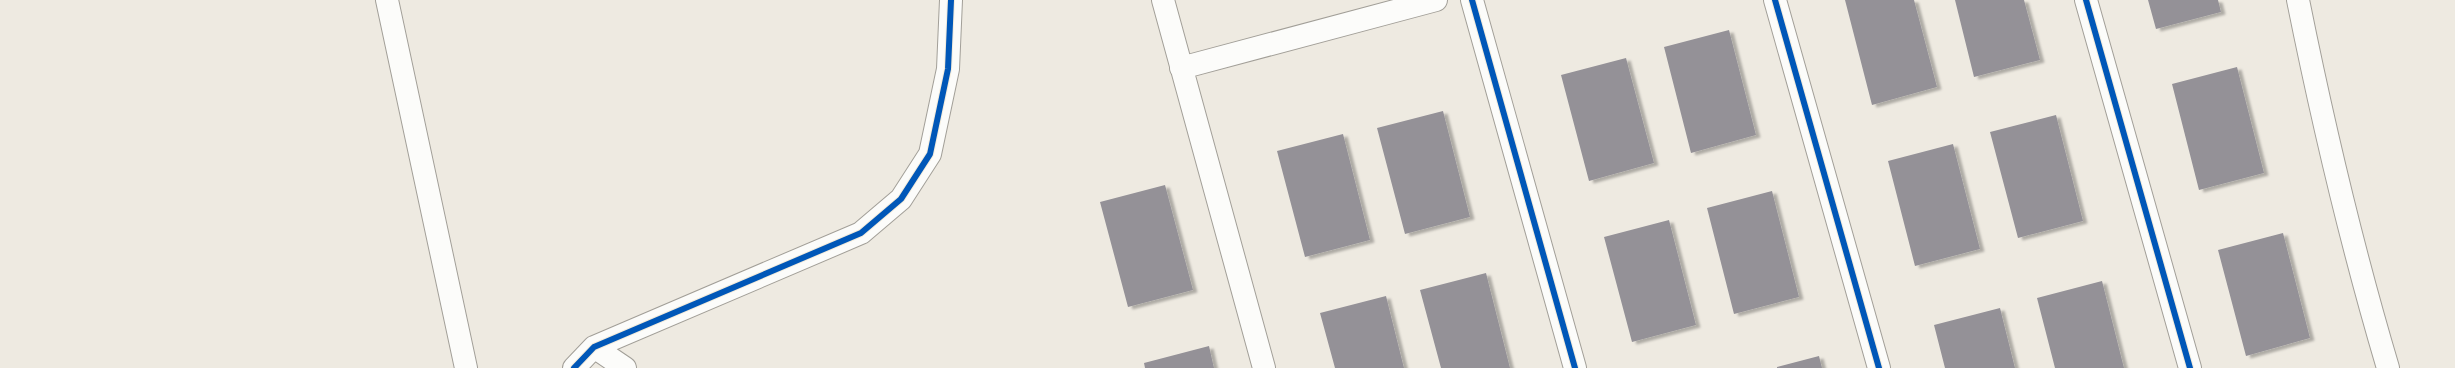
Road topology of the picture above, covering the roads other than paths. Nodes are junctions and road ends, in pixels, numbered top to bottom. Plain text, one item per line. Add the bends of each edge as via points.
1 (388, 0) edge
2 (951, 0) edge
3 (1163, 0) edge
4 (1436, 0) edge
5 (1472, 0) edge
6 (1775, 0) edge
7 (2086, 0) edge
8 (2298, 0) edge
9 (1181, 68) junction
10 (594, 347) junction
11 (466, 368) edge
12 (574, 368) edge
13 (625, 368) edge
14 (1264, 368) edge
15 (1575, 368) edge
16 (1879, 368) edge
17 (2190, 368) edge
18 (2388, 368) edge

1 - 11 street
2 - 10 street via 948,69 930,154 900,199 861,233
3 - 9 street
4 - 9 street
5 - 15 street
6 - 16 street
7 - 17 street
8 - 18 street via 2317,92 2368,303
9 - 14 street
10 - 12 street
10 - 13 street

